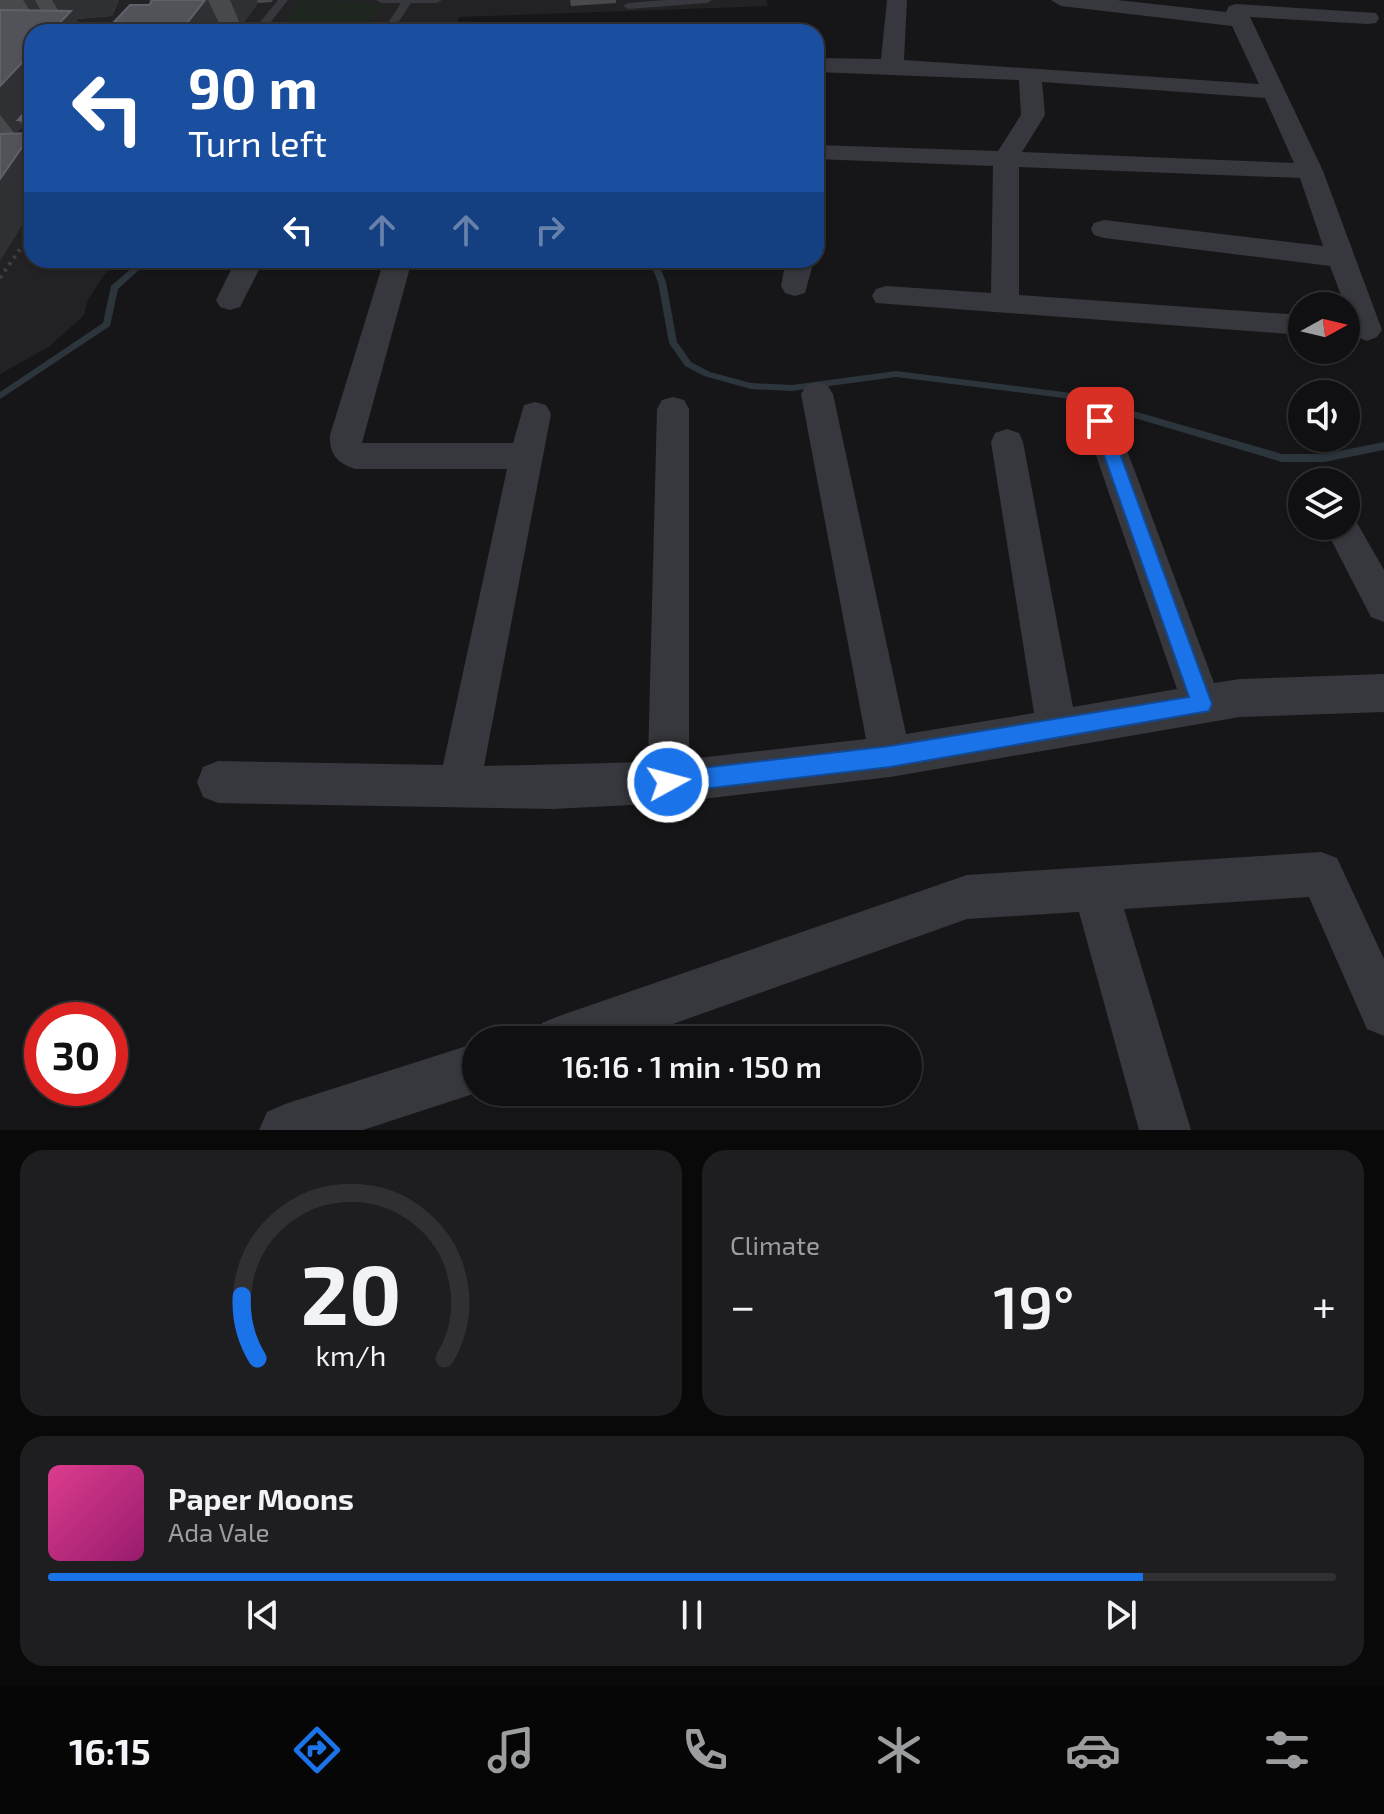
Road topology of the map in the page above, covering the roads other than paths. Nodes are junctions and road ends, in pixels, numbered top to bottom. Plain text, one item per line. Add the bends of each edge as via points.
1 (283, 0) edge
2 (381, 0) edge
3 (437, 0) edge
4 (707, 0) edge
5 (897, 0) edge
6 (1061, 0) edge
7 (407, 2) junction
8 (661, 2) edge
9 (628, 6) dead end
10 (1362, 9) edge
11 (1240, 20) junction
12 (264, 24) edge
13 (392, 24) edge
14 (1384, 41) edge
15 (824, 65) edge
16 (892, 66) junction
17 (1030, 74) junction
18 (1272, 92) junction
19 (1006, 158) junction
20 (824, 160) edge
21 (1310, 171) junction
22 (1104, 229) dead end
23 (1344, 258) junction
24 (246, 268) edge
25 (396, 268) edge
26 (886, 296) dead end
27 (230, 300) dead end
28 (1005, 305) junction
29 (1288, 324) edge
30 (1366, 329) edge
31 (817, 394) dead end
32 (673, 409) dead end
33 (535, 414) dead end
34 (1100, 421) dead end
35 (1007, 442) dead end
36 (526, 456) junction
37 (1349, 540) edge
38 (1384, 605) edge
39 (1384, 693) edge
40 (1202, 704) junction
41 (1057, 729) junction
42 (890, 757) junction
43 (218, 782) dead end
44 (668, 782) junction
45 (460, 784) junction
46 (1095, 889) junction
47 (1384, 1012) edge
48 (599, 1026) edge
49 (462, 1073) edge
50 (315, 1125) edge
51 (1165, 1130) edge

1 - 12 lane
2 - 7 lane
3 - 7 lane
4 - 8 lane
5 - 16 street
6 - 11 street
7 - 13 lane
8 - 9 lane
10 - 11 street via 1236,10
10 - 14 street
11 - 18 street
15 - 16 street
16 - 17 street
17 - 18 street
17 - 19 street via 1033,115
18 - 21 street
19 - 20 street
19 - 21 street
19 - 28 street
21 - 23 street
22 - 23 street
23 - 30 street
24 - 27 street
25 - 36 street via 346,448 355,456
26 - 28 street
28 - 29 street
31 - 42 street
32 - 44 street
33 - 36 street
34 - 40 street
35 - 41 street
36 - 45 street
37 - 38 street
39 - 40 street
40 - 41 street
41 - 42 street
42 - 44 street
43 - 45 street
44 - 45 street via 553,788
46 - 47 street via 1321,874
46 - 48 street via 967,897
46 - 51 street
49 - 50 street

